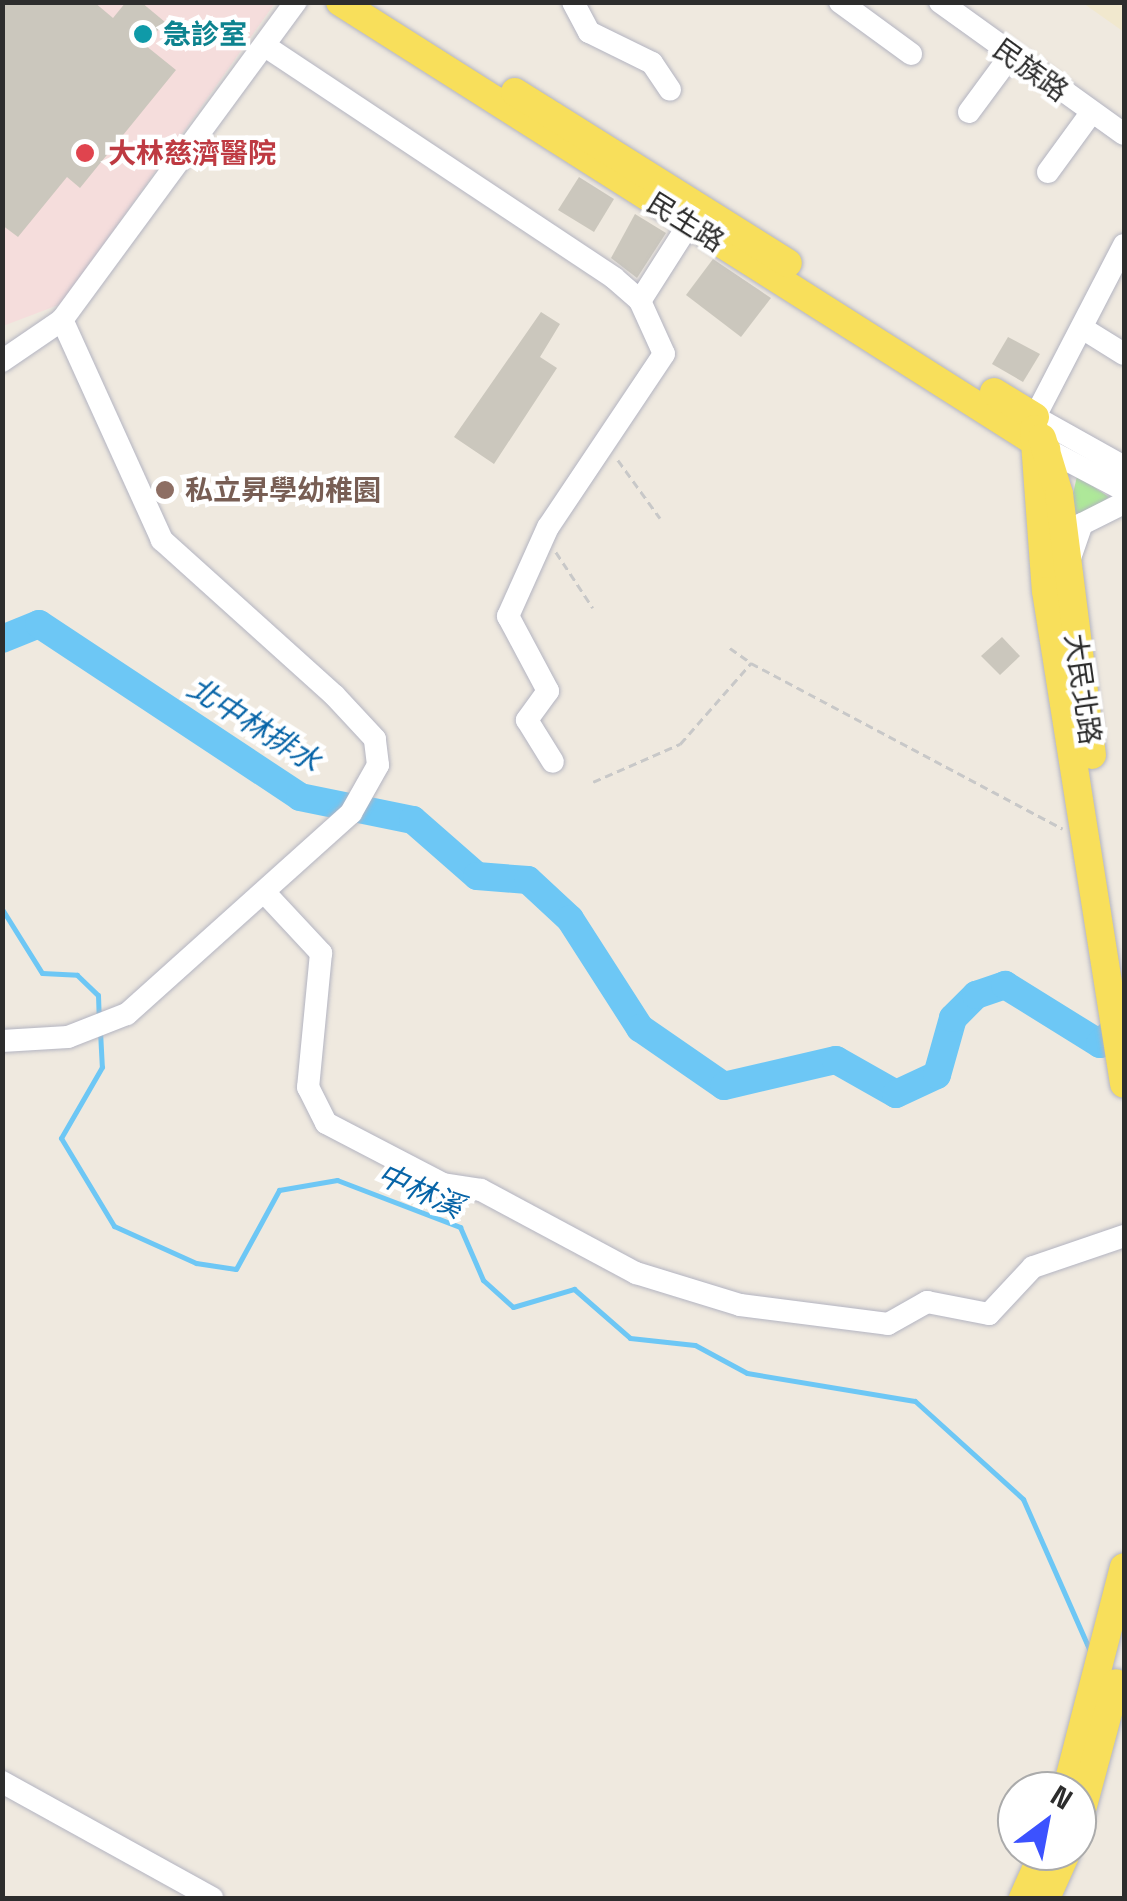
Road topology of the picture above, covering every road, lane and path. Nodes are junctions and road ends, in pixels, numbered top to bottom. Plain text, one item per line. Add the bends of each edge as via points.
1 (296, 2) edge
2 (340, 2) edge
3 (371, 2) edge
4 (574, 2) edge
5 (840, 2) edge
6 (953, 6) edge
7 (265, 46) junction
8 (911, 54) dead end
9 (1011, 55) junction
10 (670, 90) dead end
11 (969, 112) dead end
12 (1091, 113) junction
13 (1124, 134) edge
14 (1048, 172) dead end
15 (689, 224) junction
16 (1124, 245) edge
17 (640, 301) junction
18 (62, 320) junction
19 (1082, 328) junction
20 (1124, 354) edge
21 (2, 361) edge
22 (1042, 434) junction
23 (600, 450) junction
24 (1124, 467) edge
25 (1124, 490) edge
26 (1124, 503) edge
27 (660, 518) dead end
28 (540, 542) junction
29 (1067, 579) junction
30 (592, 608) dead end
31 (730, 648) dead end
32 (751, 663) junction
33 (553, 762) dead end
34 (593, 782) dead end
35 (1084, 828) junction
36 (266, 894) junction
37 (1116, 962) edge
38 (2, 1041) edge
39 (1124, 1084) edge
40 (1124, 1236) edge
41 (1124, 1567) edge
42 (1117, 1642) edge
43 (1081, 1771) edge
44 (2, 1782) edge
45 (1035, 1871) edge
46 (1058, 1871) edge
47 (212, 1898) edge
48 (1023, 1898) edge
49 (1046, 1898) edge

1 - 7 street
2 - 15 main road, 民生路
3 - 22 main road, 民生路
4 - 10 street via 589,32 652,63
5 - 8 street
6 - 9 street, 民族路
7 - 17 street
7 - 18 street
9 - 11 street
9 - 12 street, 民族路
12 - 13 street, 民族路
12 - 14 street
15 - 17 street
15 - 22 main road, 民生路
16 - 19 street
17 - 23 street via 664,354
18 - 21 street
18 - 36 street via 162,540 374,738 378,766 352,813
19 - 20 street
19 - 22 street
22 - 24 street, 民生路
22 - 25 street
22 - 29 main road, 大民北路
22 - 35 main road, 大民北路
23 - 27 path via 630,466
23 - 28 street
26 - 29 street via 1082,524
28 - 30 path via 566,558
28 - 33 street via 508,616 548,692 527,720
29 - 37 main road, 大民北路
31 - 32 path
32 - 34 path via 680,744
32 - 35 path via 1037,822
35 - 37 main road, 大民北路
36 - 38 street via 128,1014 68,1037
36 - 40 street via 321,953 308,1087 326,1124 444,1184 482,1190 636,1273 740,1305 888,1324 928,1302 989,1314 1033,1267
37 - 39 main road
41 - 42 main road
42 - 43 main road
44 - 47 street
45 - 48 main road
46 - 49 main road

